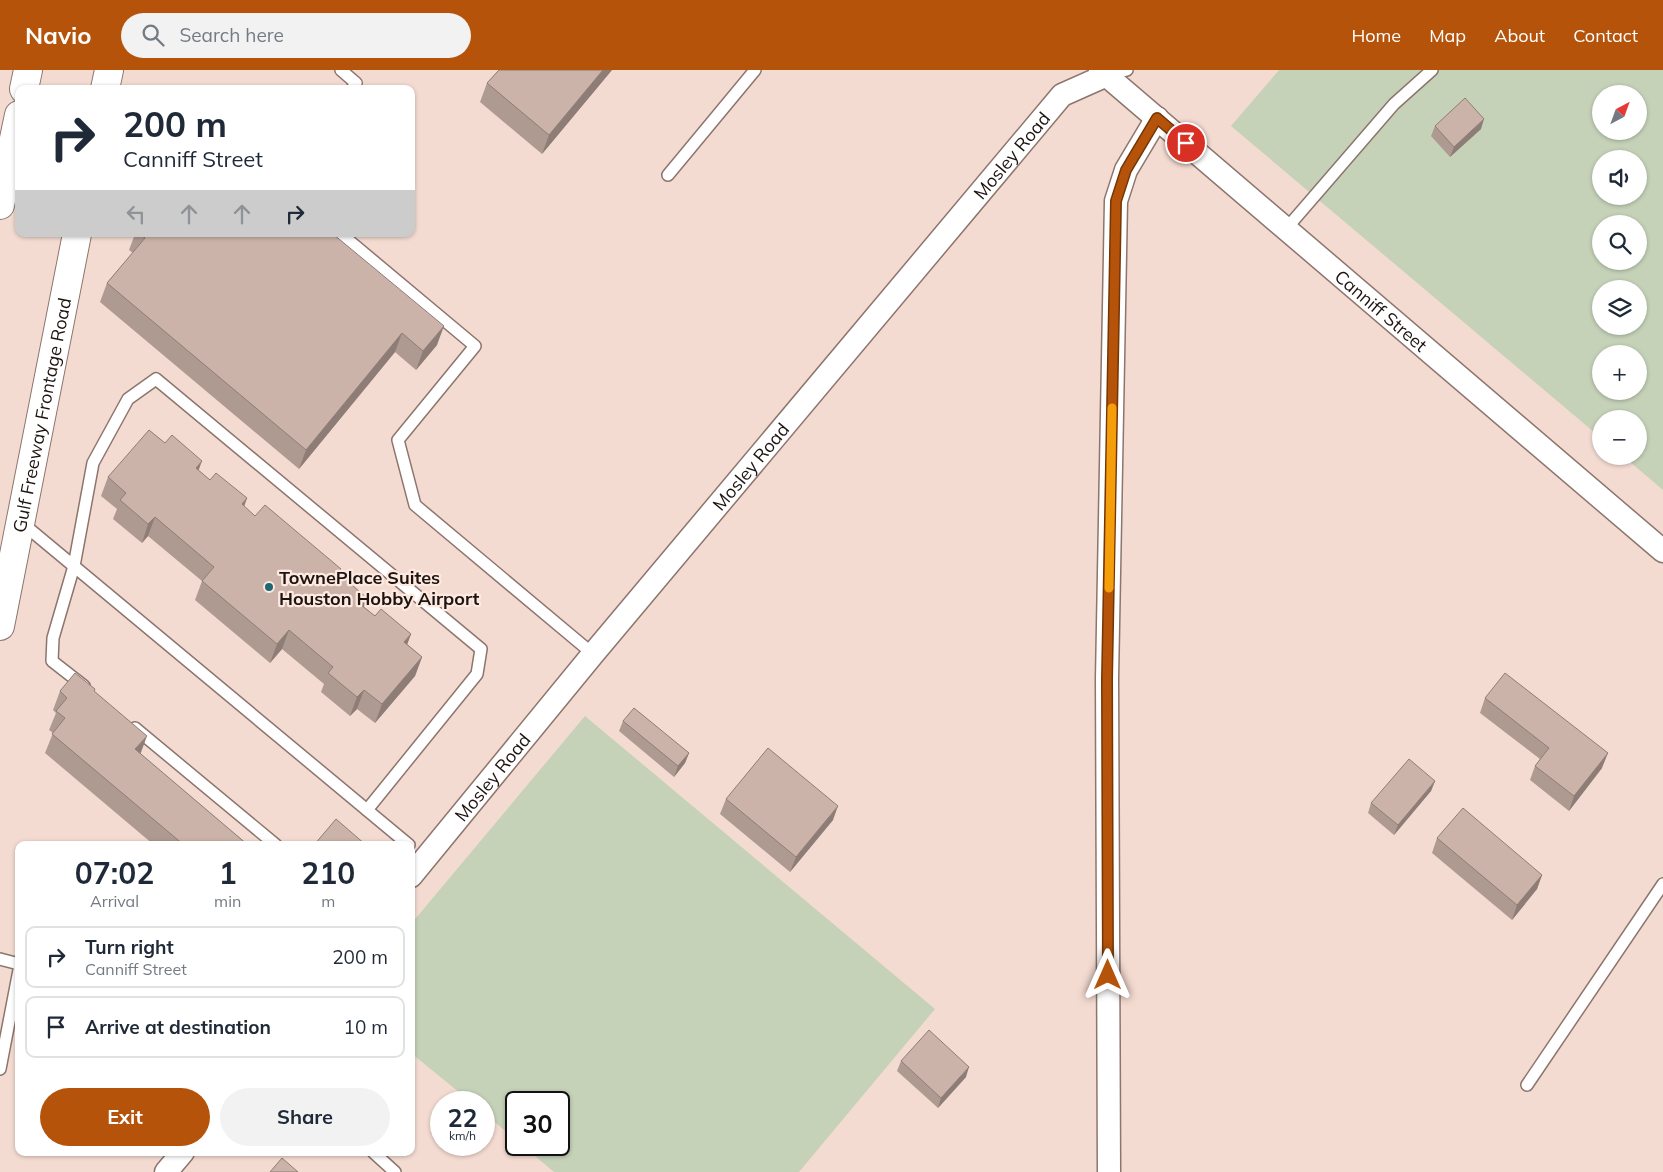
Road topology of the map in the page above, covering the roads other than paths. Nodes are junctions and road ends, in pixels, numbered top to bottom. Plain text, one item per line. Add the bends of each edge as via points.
1 (28, 70) edge
2 (109, 70) edge
3 (341, 70) edge
4 (755, 70) edge
5 (1432, 70) edge
6 (1111, 71) edge
7 (25, 85) edge
8 (106, 85) edge
9 (355, 85) edge
10 (1157, 118) junction
11 (15, 134) edge
12 (668, 175) dead end
13 (0, 205) edge
14 (1286, 229) junction
15 (76, 237) edge
16 (345, 237) edge
17 (21, 521) junction
18 (1663, 551) edge
19 (74, 566) junction
20 (0, 626) edge
21 (593, 654) junction
22 (92, 693) edge
23 (122, 718) edge
24 (367, 810) junction
25 (271, 841) edge
26 (398, 841) edge
27 (415, 856) edge
28 (1663, 884) edge
29 (0, 959) edge
30 (15, 963) edge
31 (15, 991) edge
32 (0, 1069) edge
33 (1527, 1085) dead end
34 (179, 1156) edge
35 (377, 1156) edge
36 (166, 1172) edge
37 (395, 1172) edge
38 (1109, 1172) edge

1 - 7 main road
2 - 8 main road
3 - 9 lane
4 - 12 lane
5 - 14 lane via 1394,104
6 - 10 street, Canniff Street
6 - 21 street, Mosley Road via 1062,95
10 - 14 street, Canniff Street
10 - 38 street via 1126,170 1116,201 1107,679
11 - 13 main road
14 - 18 street, Canniff Street
15 - 17 main road, Gulf Freeway Frontage Road
16 - 21 lane via 475,346 398,440 415,505
17 - 19 lane
17 - 20 main road, Gulf Freeway Frontage Road
19 - 22 lane via 53,638 52,661
19 - 24 lane
19 - 24 lane via 92,462 128,399 156,379 481,648 477,674
21 - 27 street, Mosley Road
23 - 25 lane
24 - 26 lane
28 - 33 lane
29 - 30 lane
31 - 32 lane
34 - 36 street
35 - 37 lane

